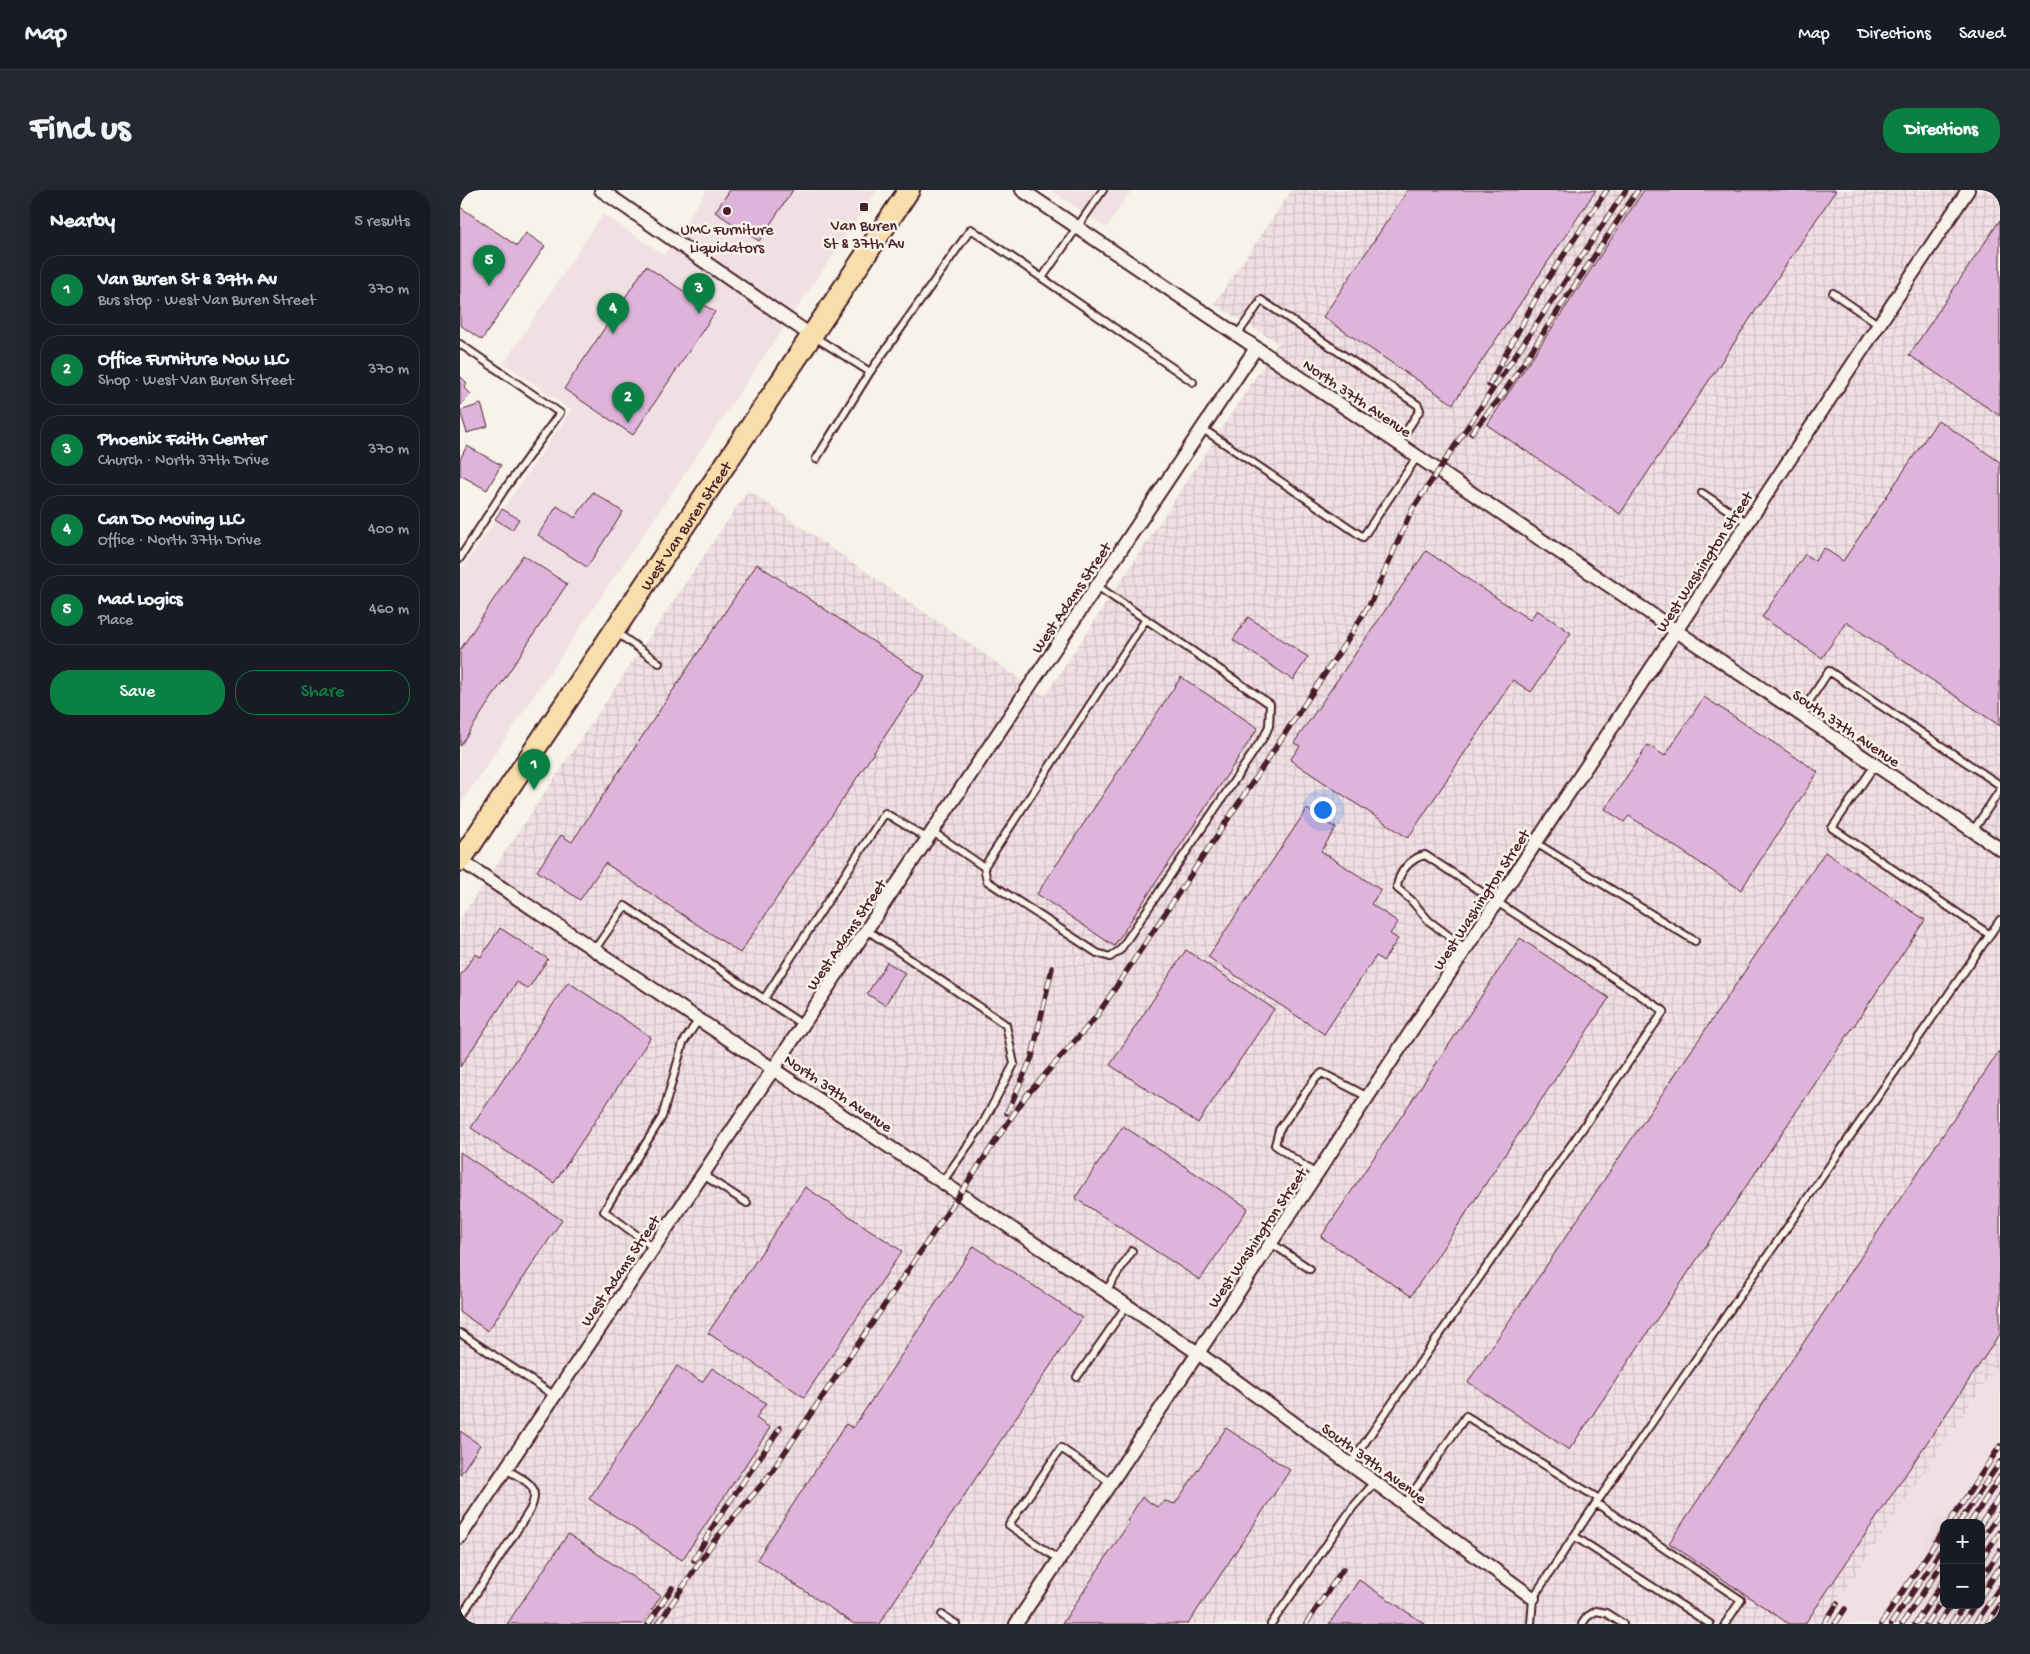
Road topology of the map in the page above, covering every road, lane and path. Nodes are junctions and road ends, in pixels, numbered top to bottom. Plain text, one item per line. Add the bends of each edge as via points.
1 (602, 190) edge
2 (909, 190) edge
3 (1022, 190) edge
4 (1103, 190) edge
5 (1968, 190) edge
6 (1078, 229) junction
7 (1042, 278) junction
8 (1833, 293) dead end
9 (1879, 326) junction
10 (1237, 335) junction
11 (812, 336) junction
12 (460, 344) edge
13 (1256, 348) junction
14 (870, 372) junction
15 (1193, 382) dead end
16 (1203, 428) junction
17 (1398, 444) junction
18 (1417, 457) junction
19 (816, 459) dead end
20 (1702, 493) dead end
21 (1748, 523) junction
22 (460, 558) edge
23 (1097, 586) junction
24 (1146, 619) junction
25 (615, 631) junction
26 (1676, 632) junction
27 (659, 663) dead end
28 (1800, 715) junction
29 (1875, 765) junction
30 (2000, 785) edge
31 (2000, 790) edge
32 (1973, 831) junction
33 (930, 835) junction
34 (1536, 843) junction
35 (2000, 849) edge
36 (460, 861) edge
37 (984, 867) junction
38 (1498, 901) junction
39 (2000, 920) edge
40 (867, 930) junction
41 (1990, 936) junction
42 (1695, 941) dead end
43 (595, 949) junction
44 (1466, 949) junction
45 (764, 999) junction
46 (699, 1018) junction
47 (803, 1025) junction
48 (774, 1068) junction
49 (1368, 1097) junction
50 (703, 1175) junction
51 (1317, 1175) junction
52 (943, 1181) junction
53 (746, 1203) dead end
54 (1272, 1243) junction
55 (654, 1248) junction
56 (1132, 1252) dead end
57 (1310, 1269) dead end
58 (1106, 1291) junction
59 (1127, 1305) junction
60 (460, 1333) edge
61 (1198, 1353) junction
62 (1077, 1377) dead end
63 (554, 1396) junction
64 (1350, 1464) junction
65 (506, 1469) junction
66 (1375, 1482) junction
67 (1111, 1483) junction
68 (1598, 1501) junction
69 (1405, 1504) junction
70 (1574, 1536) junction
71 (460, 1537) edge
72 (1059, 1560) junction
73 (1532, 1598) junction
74 (942, 1615) dead end
75 (460, 1618) edge
76 (956, 1624) edge
77 (1016, 1624) edge
78 (1271, 1624) edge
79 (1531, 1624) edge
80 (1582, 1624) edge
81 (1623, 1624) edge
82 (1710, 1624) edge
83 (1724, 1624) edge

1 - 11 street
2 - 11 main road, West Van Buren Street
3 - 6 street, North 37th Avenue
4 - 6 lane
5 - 9 street, West Washington Street
6 - 7 lane
6 - 10 street, North 37th Avenue
7 - 14 lane via 971,229
7 - 15 lane
8 - 9 lane
9 - 21 street, West Washington Street
10 - 13 street, North 37th Avenue
10 - 17 lane via 1259,303 1418,405 1420,410
11 - 14 lane
11 - 25 main road, West Van Buren Street
12 - 22 lane via 560,413
13 - 16 street, West Adams Street
13 - 17 street, North 37th Avenue
14 - 19 lane
16 - 18 lane via 1362,537
16 - 23 street, West Adams Street
17 - 18 street, North 37th Avenue
18 - 26 street, North 37th Avenue
20 - 21 lane
21 - 26 street, West Washington Street
23 - 24 lane
23 - 33 street, West Adams Street
24 - 37 lane
24 - 37 lane via 1270,704 1265,735 1110,957 1097,953 994,886 987,880
25 - 27 lane
25 - 36 main road, West Van Buren Street
26 - 28 street, South 37th Avenue
26 - 34 street, West Washington Street
28 - 29 street, South 37th Avenue
28 - 30 lane via 1829,671
29 - 32 street, South 37th Avenue
29 - 41 lane via 1832,828
31 - 32 lane
32 - 35 street, South 37th Avenue
33 - 37 lane
33 - 40 street, West Adams Street
33 - 45 lane via 885,813
34 - 38 street, West Washington Street
34 - 42 lane
36 - 43 street, North 39th Avenue
38 - 44 street, West Washington Street
38 - 44 lane via 1425,855 1417,857 1401,874 1396,888 1429,921
38 - 64 lane via 1664,1011
39 - 41 lane
40 - 47 street, West Adams Street
40 - 52 lane via 1006,1024 1014,1064 981,1127
41 - 68 lane
43 - 45 lane via 625,906
43 - 46 street, North 39th Avenue
44 - 49 street, West Washington Street
45 - 47 lane
46 - 48 street, North 39th Avenue
46 - 55 lane via 683,1043 662,1117 604,1211
47 - 48 street, West Adams Street
48 - 50 street, West Adams Street
48 - 52 street, North 39th Avenue
49 - 51 street, West Washington Street
49 - 51 lane via 1322,1073 1279,1130 1275,1145
50 - 53 lane
50 - 55 street, West Adams Street
51 - 54 street, West Washington Street
52 - 58 street, North 39th Avenue
54 - 57 lane
54 - 61 street, West Washington Street
55 - 63 street, West Adams Street
56 - 58 lane
58 - 59 street, North 39th Avenue
59 - 61 street, North 39th Avenue
59 - 62 lane
60 - 63 lane
61 - 64 street, South 39th Avenue
61 - 67 street, West Washington Street
63 - 65 street, West Adams Street
64 - 66 street, South 39th Avenue
65 - 71 street, West Adams Street
65 - 75 lane via 529,1484 536,1497
66 - 69 street, South 39th Avenue
66 - 78 lane via 1353,1507
67 - 72 street, West Washington Street
67 - 72 lane via 1061,1448 1009,1525
68 - 69 lane via 1466,1416
68 - 70 lane
68 - 83 lane via 1741,1600
69 - 73 street, South 39th Avenue
70 - 73 lane
70 - 82 lane
72 - 77 street, West Washington Street
73 - 79 lane
74 - 76 lane
80 - 81 lane via 1596,1611 1606,1613

